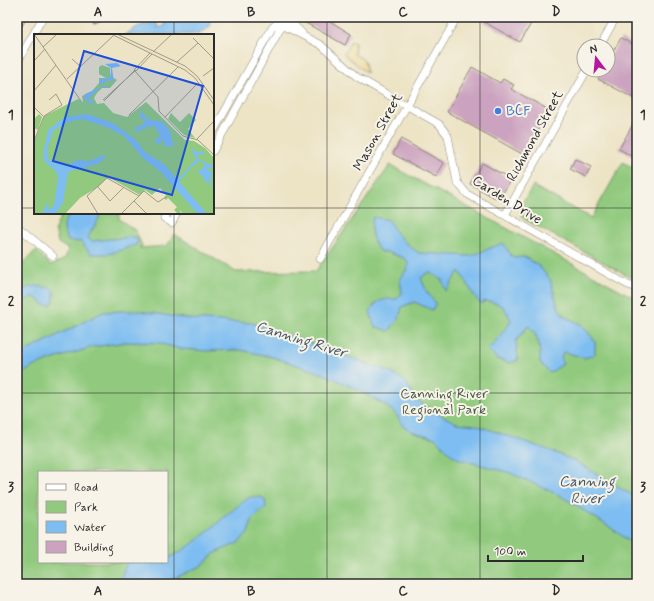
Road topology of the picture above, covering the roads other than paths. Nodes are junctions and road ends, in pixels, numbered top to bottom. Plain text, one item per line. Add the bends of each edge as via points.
1 (43, 17) edge
2 (457, 17) edge
3 (289, 18) edge
4 (616, 18) edge
5 (280, 21) edge
6 (304, 34) junction
7 (605, 38) edge
8 (17, 63) edge
9 (582, 78) edge
10 (408, 106) junction
11 (214, 130) edge
12 (214, 149) edge
13 (166, 214) edge
14 (176, 214) edge
15 (505, 215) junction
16 (17, 226) edge
17 (53, 256) dead end
18 (320, 259) dead end
19 (637, 288) edge

1 - 8 street
2 - 10 street, Mason Street
3 - 5 street
3 - 6 street, Carden Drive
4 - 7 street
5 - 6 street, Carden Drive
5 - 11 street via 272,28
5 - 12 street
6 - 10 street, Carden Drive via 357,76
9 - 15 street, Richmond Street
10 - 15 street, Carden Drive via 439,124 448,136 457,182 467,194
10 - 18 street, Mason Street
13 - 14 street via 164,218 172,223
15 - 19 street, Carden Drive
16 - 17 street

